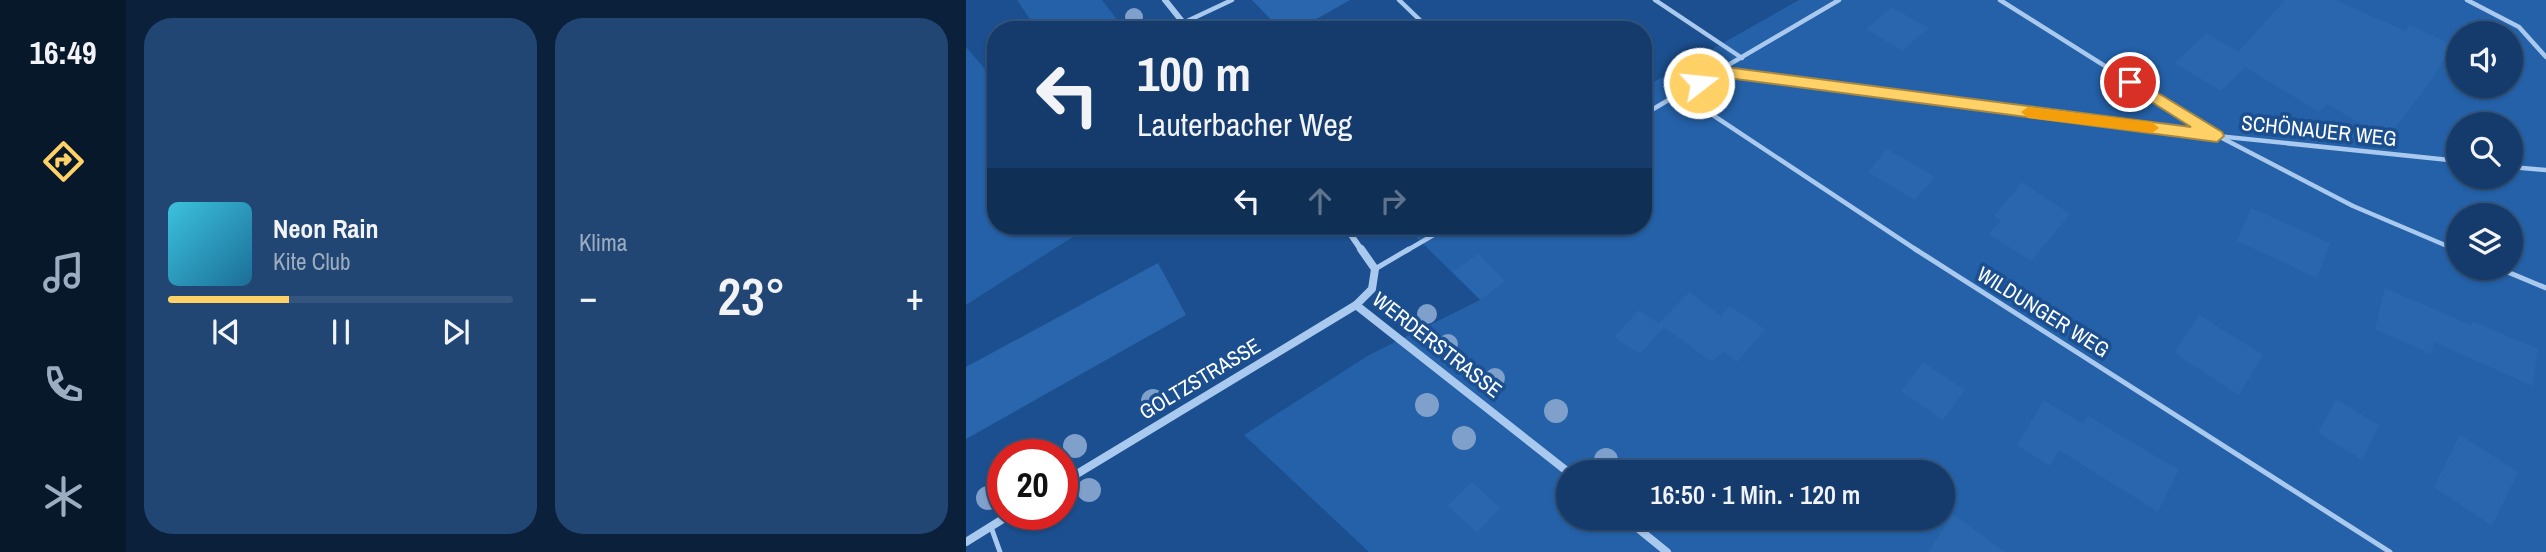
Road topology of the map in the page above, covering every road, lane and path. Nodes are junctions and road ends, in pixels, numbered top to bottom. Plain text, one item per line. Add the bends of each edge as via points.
1 (1165, 0) edge
2 (1232, 0) edge
3 (1399, 0) edge
4 (1655, 0) edge
5 (1839, 0) edge
6 (2000, 0) edge
7 (2467, 0) edge
8 (1181, 21) edge
9 (1187, 21) edge
10 (1421, 21) edge
11 (2546, 57) edge
12 (1742, 58) junction
13 (1718, 71) junction
14 (1681, 94) junction
15 (1652, 110) edge
16 (2217, 136) junction
17 (2446, 160) edge
18 (2523, 168) edge
19 (2546, 170) edge
20 (1351, 235) edge
21 (1434, 235) edge
22 (2446, 245) edge
23 (1375, 270) junction
24 (2523, 279) edge
25 (2546, 288) edge
26 (1356, 304) junction
27 (1556, 462) edge
28 (1078, 473) edge
29 (987, 529) edge
30 (992, 530) edge
31 (1640, 530) edge
32 (966, 542) edge
33 (1000, 552) edge
34 (1667, 552) edge
35 (2390, 552) edge

1 - 8 street
2 - 9 lane
3 - 10 lane
4 - 12 lane
5 - 12 lane
6 - 16 lane
7 - 11 lane via 2519,27
12 - 13 lane
13 - 14 lane
13 - 16 lane, SCHÖNAUER WEG
14 - 15 lane
14 - 35 lane, WILDUNGER WEG
16 - 17 lane, SCHÖNAUER WEG
16 - 22 lane via 2353,206
18 - 19 lane
20 - 23 street, WERDERSTRASSE
21 - 23 lane
23 - 26 street, WERDERSTRASSE via 1372,289
24 - 25 lane
26 - 27 street, WERDERSTRASSE
26 - 28 street, GOLTZSTRASSE
29 - 32 street
30 - 33 lane
31 - 34 street

